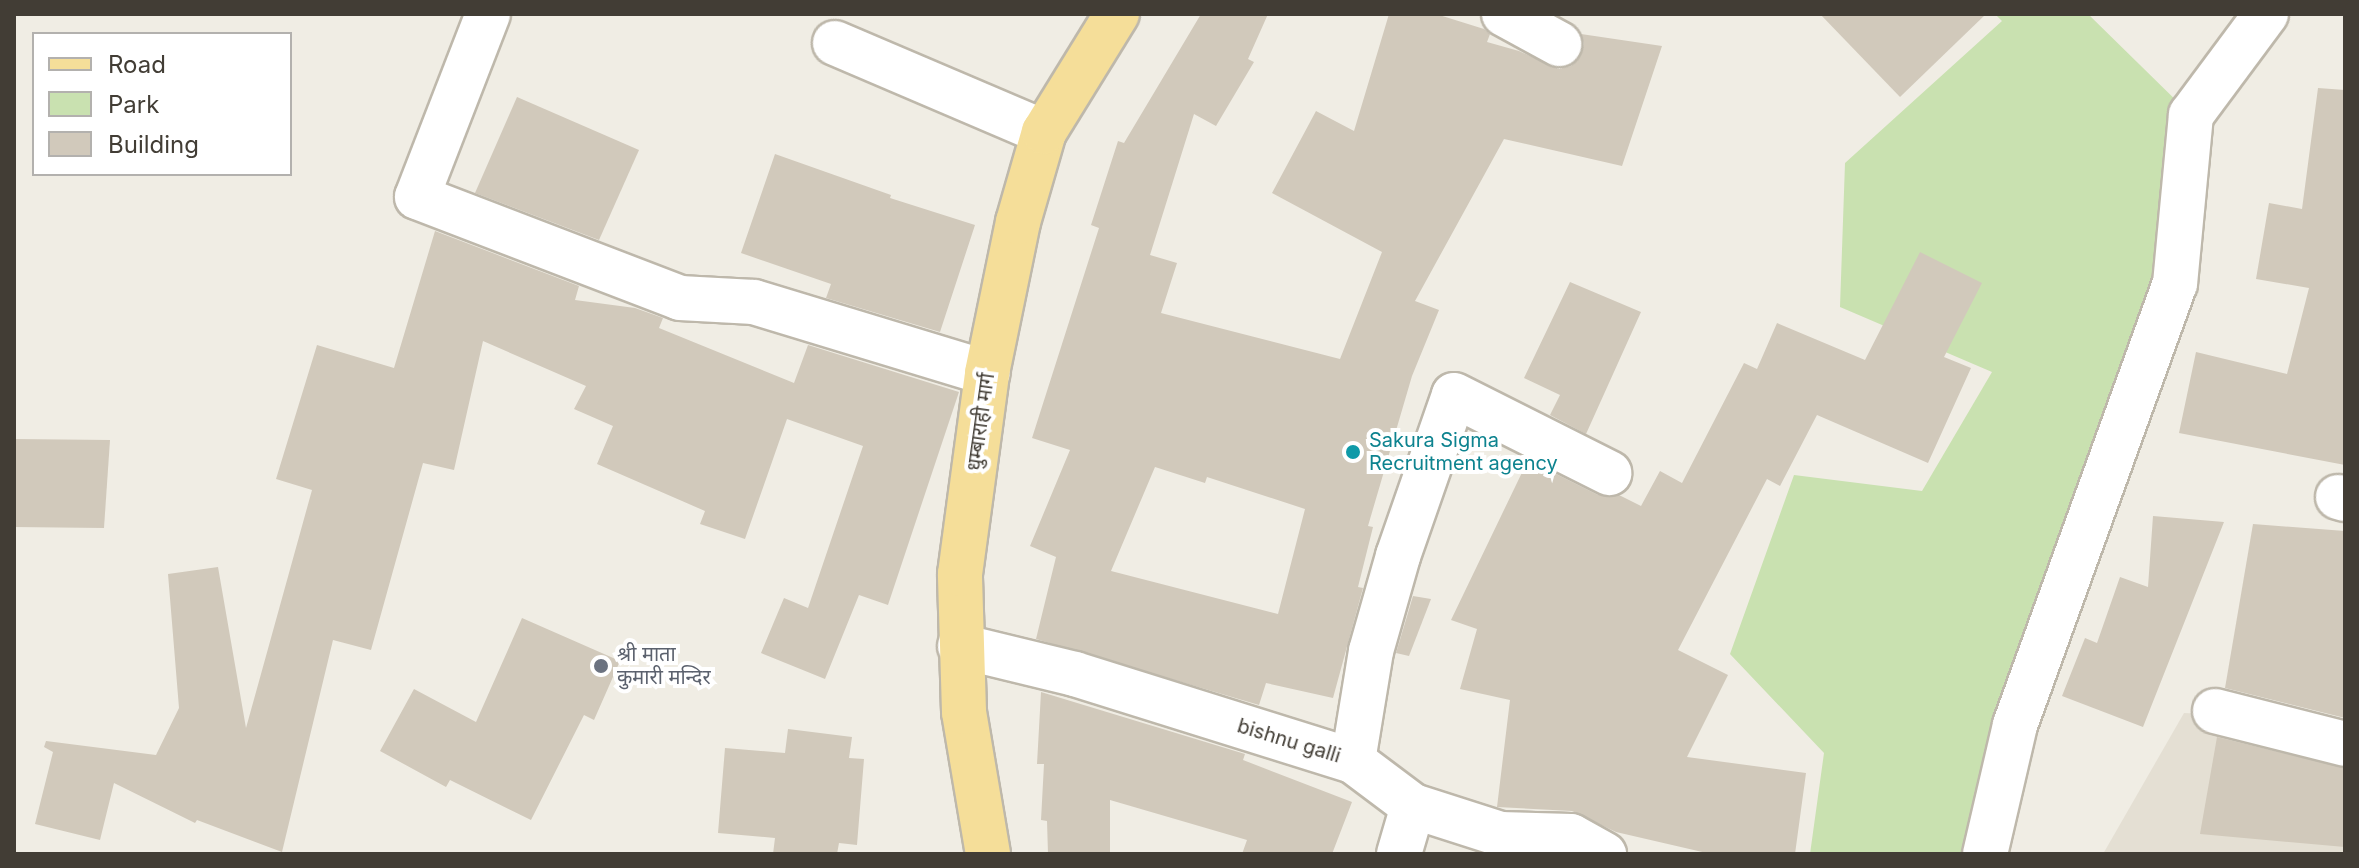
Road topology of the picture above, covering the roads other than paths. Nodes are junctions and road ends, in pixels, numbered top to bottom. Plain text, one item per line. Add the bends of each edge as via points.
1 (488, 14) edge
2 (1117, 14) edge
3 (1504, 14) edge
4 (2266, 14) edge
5 (835, 43) dead end
6 (1559, 44) dead end
7 (1044, 132) junction
8 (987, 373) junction
9 (1609, 473) dead end
10 (960, 646) junction
11 (2215, 711) dead end
12 (2345, 744) edge
13 (1353, 761) junction
14 (1413, 806) junction
15 (988, 854) edge
16 (1399, 854) edge
17 (1604, 854) edge
18 (1985, 854) edge

1 - 8 street via 417,197 680,298 754,302
2 - 7 main road, धुम्बाराही मार्ग
3 - 6 street
4 - 18 street via 2191,115 2175,284 2015,725
5 - 7 street
7 - 8 main road, धुम्बाराही मार्ग via 1018,222
8 - 10 main road, धुम्बाराही मार्ग via 960,574
9 - 13 street via 1454,395 1371,651
10 - 13 street, bishnu galli via 1075,674
10 - 15 main road, धुम्बाराही मार्ग via 964,712
11 - 12 street
13 - 14 street, bishnu galli
14 - 16 street
14 - 17 street, bishnu galli via 1500,834 1571,836

